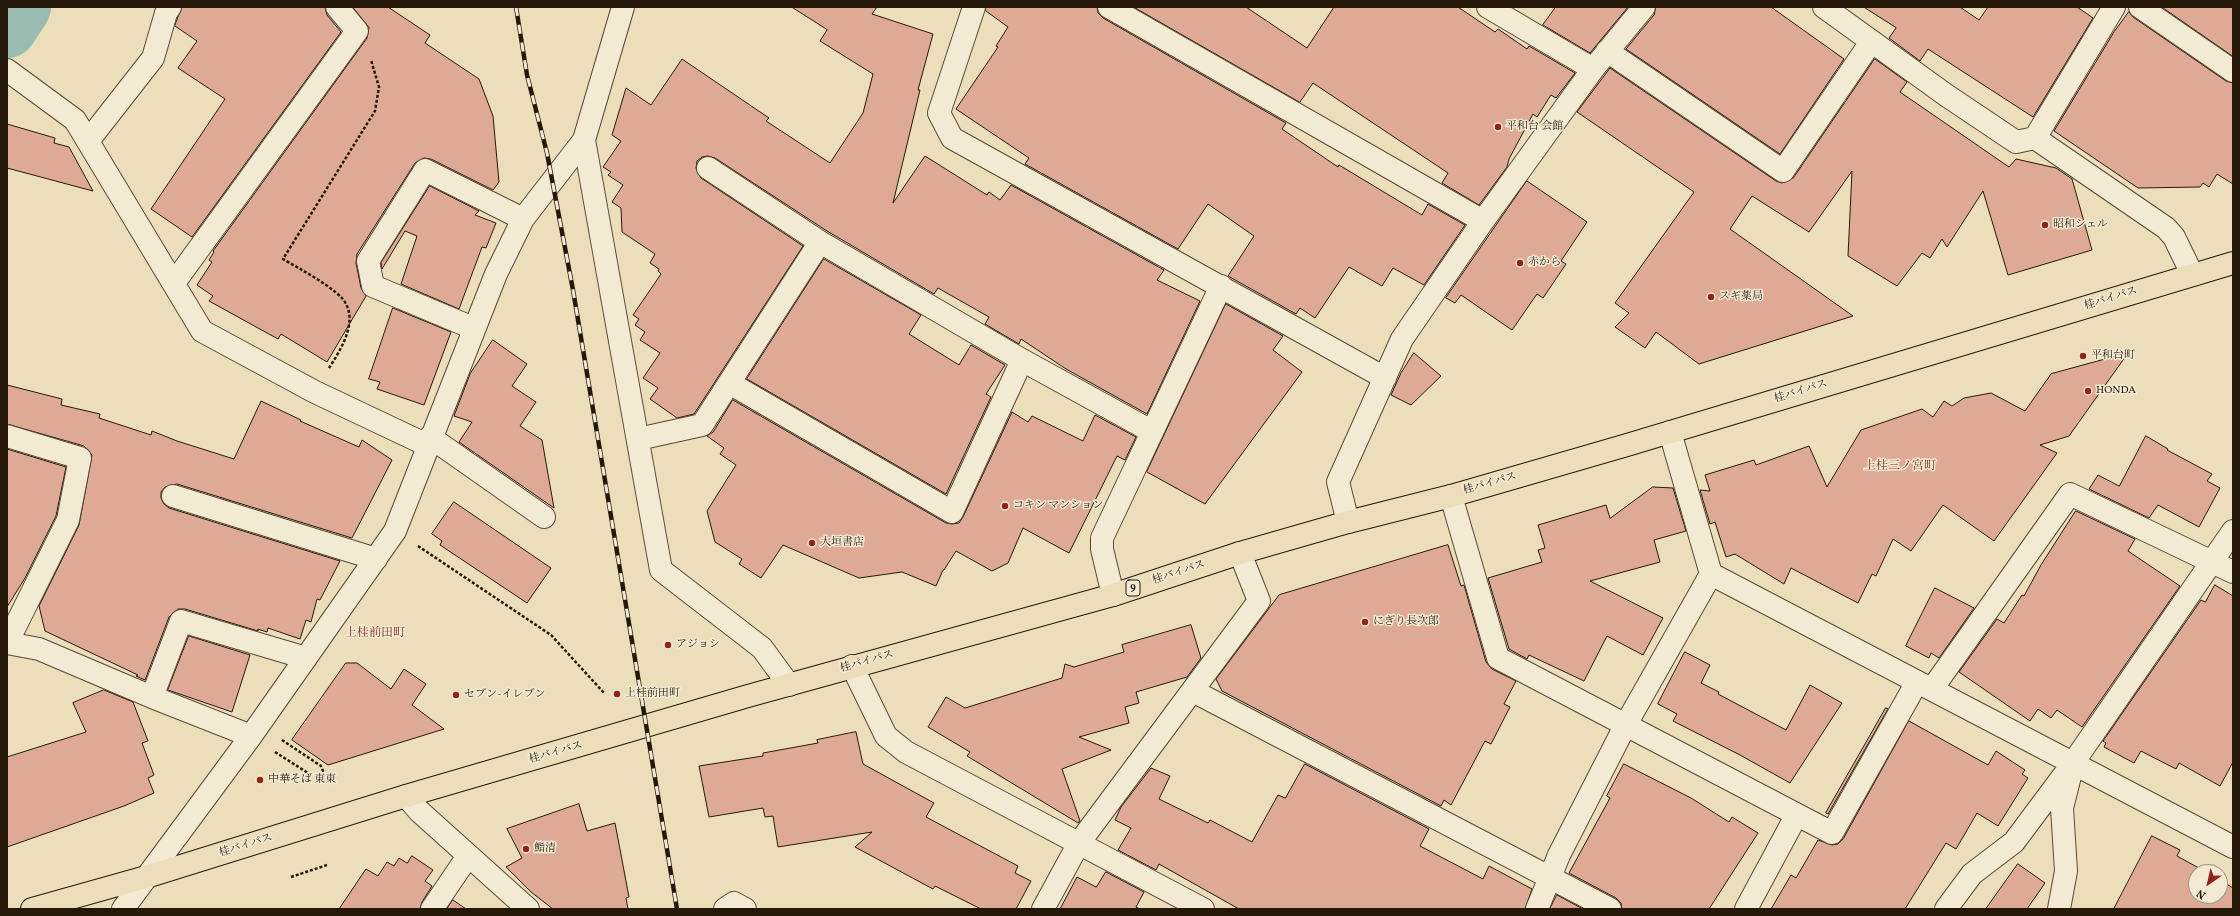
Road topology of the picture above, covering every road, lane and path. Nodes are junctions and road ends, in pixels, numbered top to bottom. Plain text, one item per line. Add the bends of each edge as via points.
1 (170, 7) edge
2 (337, 7) edge
3 (623, 7) edge
4 (974, 7) edge
5 (1109, 7) edge
6 (1488, 7) edge
7 (1644, 7) edge
8 (1824, 7) edge
9 (2114, 7) edge
10 (2140, 7) edge
11 (357, 31) junction
12 (1872, 42) junction
13 (1607, 52) junction
14 (1593, 69) junction
15 (7, 70) edge
16 (2233, 71) edge
17 (2036, 138) junction
18 (584, 140) junction
19 (88, 141) junction
20 (708, 168) dead end
21 (523, 219) junction
22 (1483, 221) junction
23 (820, 242) junction
24 (2233, 263) edge
25 (2192, 274) junction
26 (174, 283) junction
27 (1221, 286) junction
28 (473, 328) junction
29 (1022, 360) junction
30 (1385, 378) junction
31 (731, 384) junction
32 (315, 392) junction
33 (1151, 431) junction
34 (1670, 432) junction
35 (7, 436) edge
36 (638, 439) junction
37 (429, 441) junction
38 (173, 496) dead end
39 (1451, 496) junction
40 (544, 517) dead end
41 (1348, 522) junction
42 (394, 531) junction
43 (2233, 531) edge
44 (1240, 554) junction
45 (376, 558) junction
46 (2212, 561) junction
47 (2233, 572) edge
48 (1711, 574) junction
49 (1112, 595) junction
50 (7, 643) edge
51 (306, 658) junction
52 (852, 666) junction
53 (789, 685) junction
54 (1924, 685) junction
55 (1193, 691) junction
56 (605, 694) dead end
57 (152, 697) junction
58 (1625, 726) junction
59 (255, 730) junction
60 (276, 752) dead end
61 (2073, 763) junction
62 (308, 773) dead end
63 (325, 776) dead end
64 (406, 796) junction
65 (1796, 816) junction
66 (1079, 843) junction
67 (2233, 847) edge
68 (468, 856) junction
69 (327, 866) dead end
70 (146, 877) junction
71 (291, 877) dead end
72 (1550, 877) junction
73 (32, 909) edge
74 (123, 909) edge
75 (432, 909) edge
76 (528, 909) edge
77 (726, 909) edge
78 (745, 909) edge
79 (1043, 909) edge
80 (1203, 909) edge
81 (1537, 909) edge
82 (1610, 909) edge
83 (1746, 909) edge
84 (1946, 909) edge
85 (2059, 909) edge

1 - 19 street via 153,58
2 - 11 street
3 - 18 street
4 - 27 street via 939,113 952,138
5 - 22 street
6 - 14 street
7 - 13 street
8 - 12 street
9 - 17 street
10 - 16 street
11 - 26 street
11 - 32 path via 370,58 379,87 375,111 283,259 335,292 346,304 350,319 338,354
12 - 13 street via 1783,171
12 - 17 street via 2016,142
13 - 14 street
14 - 22 street
15 - 19 street via 75,120
17 - 25 street via 2166,228 2174,236
18 - 21 street
18 - 36 street
19 - 26 street
20 - 23 street
21 - 28 street
21 - 28 street via 425,170 368,261 373,286
22 - 30 street via 1402,339
23 - 29 street
23 - 31 street
24 - 25 highway, 桂バイパス / 9
25 - 34 highway, 桂バイパス / 9
26 - 32 street via 202,331
27 - 30 street
27 - 33 street
28 - 37 street
29 - 31 street via 952,512
29 - 33 street
30 - 41 street via 1338,482
31 - 36 street via 702,425
32 - 37 street
33 - 49 street via 1102,538
34 - 39 highway, 桂バイパス / 9
34 - 48 street
35 - 50 street via 80,458 68,520
36 - 53 street via 661,570 762,648
37 - 40 street
37 - 42 street
38 - 45 street
39 - 41 highway, 桂バイパス / 9
39 - 58 street via 1498,658
41 - 44 highway, 桂バイパス / 9
42 - 45 street
42 - 56 path via 551,635
43 - 46 street
44 - 49 highway, 桂バイパス / 9
44 - 55 street via 1259,601
45 - 51 street
46 - 47 street
46 - 54 street via 2070,494
46 - 61 street
48 - 54 street
48 - 58 street
49 - 52 highway, 桂バイパス / 9
50 - 57 street via 39,649
51 - 57 street via 181,621
51 - 59 street
52 - 53 highway, 桂バイパス / 9
52 - 66 street via 886,736 906,752
53 - 64 highway, 桂バイパス / 9
54 - 61 street
54 - 65 street via 1832,833
55 - 66 street
55 - 72 street
57 - 59 street
58 - 65 street
58 - 72 street
59 - 63 path via 321,766
59 - 70 street
60 - 62 path
61 - 67 street
61 - 84 street via 2014,842 1972,874
61 - 85 street via 2062,808 2066,871
64 - 68 street
64 - 70 highway, 桂バイパス / 9
65 - 83 street
66 - 79 street
66 - 80 street
68 - 75 street
68 - 76 street
69 - 71 path
70 - 73 highway, 桂バイパス / 9
70 - 74 street
72 - 81 street
72 - 82 street
77 - 78 street via 734,903

